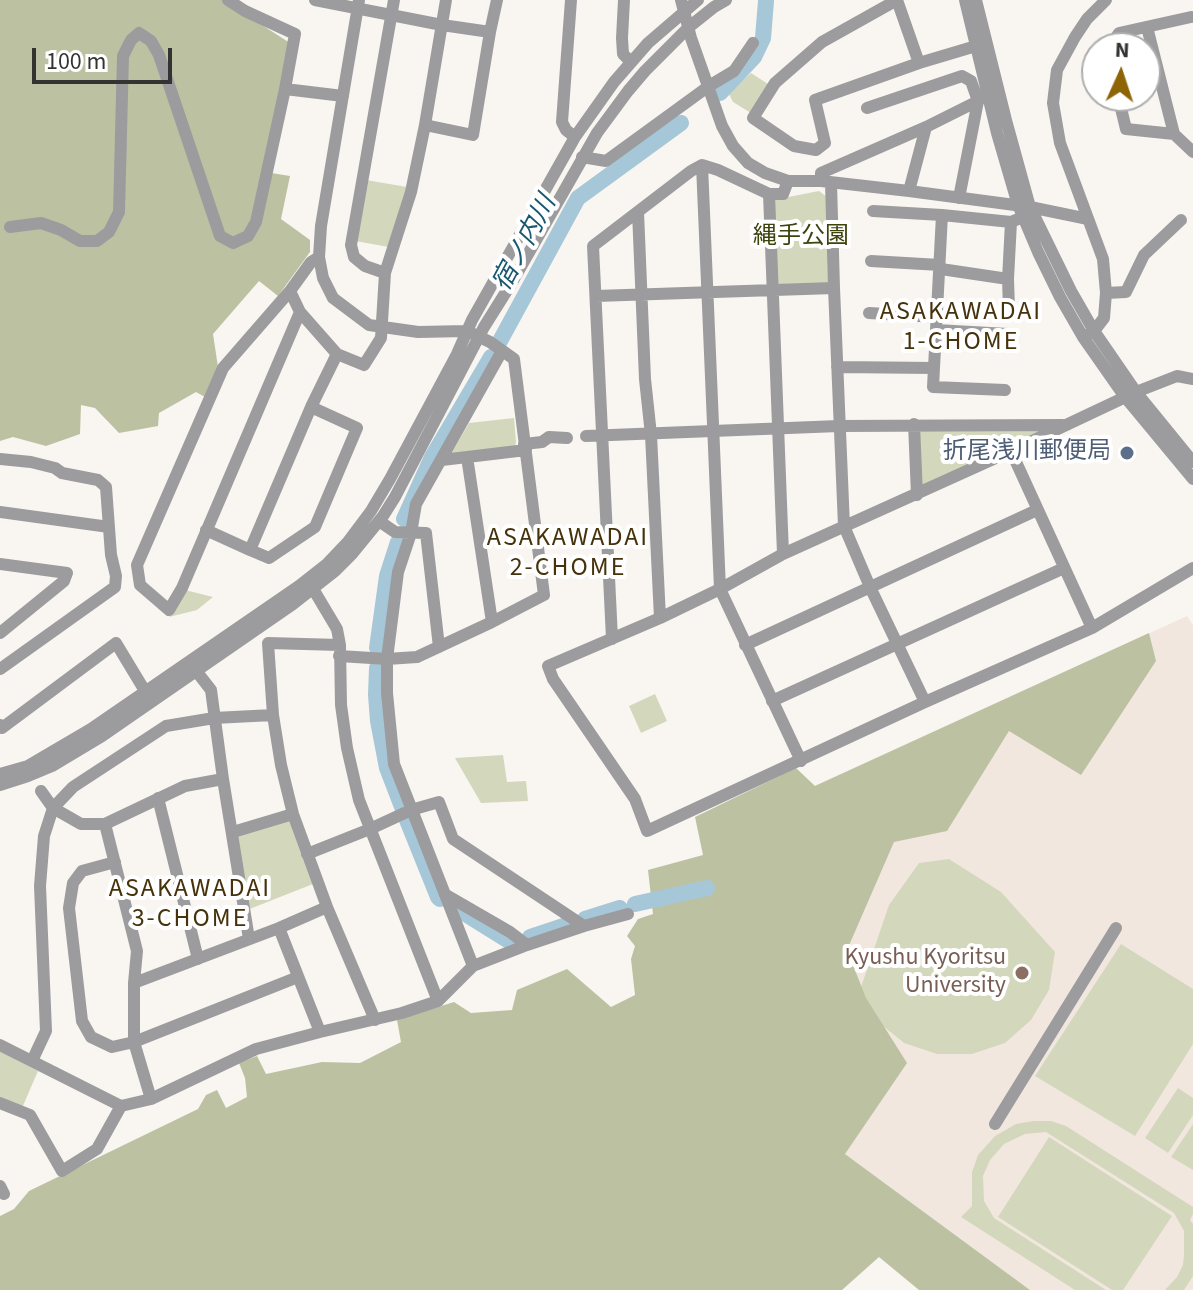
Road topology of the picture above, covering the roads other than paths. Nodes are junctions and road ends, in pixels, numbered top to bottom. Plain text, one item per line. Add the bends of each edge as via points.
1 (228, 0) edge
2 (315, 0) edge
3 (394, 0) edge
4 (446, 0) edge
5 (497, 0) edge
6 (571, 0) edge
7 (624, 0) edge
8 (698, 0) edge
9 (726, 0) edge
10 (897, 0) edge
11 (965, 0) edge
12 (976, 0) edge
13 (1106, 0) edge
14 (358, 4) edge
15 (682, 6) edge
16 (392, 14) junction
17 (1192, 17) edge
18 (442, 25) junction
19 (689, 27) junction
20 (1147, 27) junction
21 (490, 32) junction
22 (1124, 32) edge
23 (753, 43) dead end
24 (976, 46) junction
25 (631, 62) junction
26 (919, 63) junction
27 (709, 86) junction
28 (285, 89) junction
29 (343, 96) junction
30 (978, 101) junction
31 (867, 108) dead end
32 (1122, 112) edge
33 (425, 125) junction
34 (926, 127) junction
35 (1174, 134) junction
36 (575, 137) junction
37 (1193, 152) edge
38 (582, 157) junction
39 (702, 165) junction
40 (788, 181) junction
41 (826, 182) junction
42 (909, 191) junction
43 (769, 194) junction
44 (959, 198) junction
45 (873, 211) dead end
46 (638, 212) junction
47 (1021, 213) junction
48 (942, 215) junction
49 (1088, 219) junction
50 (1181, 220) dead end
51 (10, 227) dead end
52 (319, 257) junction
53 (871, 261) dead end
54 (940, 267) junction
55 (385, 273) junction
56 (1008, 279) junction
57 (834, 288) junction
58 (772, 289) junction
59 (290, 291) junction
60 (708, 291) junction
61 (1106, 293) junction
62 (641, 294) junction
63 (596, 296) junction
64 (1009, 309) dead end
65 (300, 312) junction
66 (869, 313) dead end
67 (936, 324) junction
68 (381, 328) junction
69 (467, 331) junction
70 (1008, 334) dead end
71 (1088, 334) junction
72 (479, 337) junction
73 (502, 351) junction
74 (337, 354) junction
75 (837, 367) junction
76 (934, 368) junction
77 (1193, 379) edge
78 (1005, 390) dead end
79 (1130, 395) junction
80 (311, 407) junction
81 (914, 424) junction
82 (1066, 425) junction
83 (839, 426) junction
84 (778, 428) junction
85 (712, 431) junction
86 (651, 435) junction
87 (586, 436) dead end
88 (602, 436) junction
89 (567, 438) dead end
90 (525, 447) junction
91 (1011, 451) junction
92 (1188, 456) edge
93 (467, 457) junction
94 (0, 459) edge
95 (442, 460) junction
96 (1193, 479) edge
97 (917, 495) junction
98 (1037, 510) junction
99 (0, 512) edge
100 (379, 521) junction
101 (844, 526) junction
102 (109, 527) junction
103 (206, 530) junction
104 (411, 533) junction
105 (250, 550) junction
106 (783, 554) junction
107 (0, 564) edge
108 (1064, 568) junction
109 (1193, 568) edge
110 (67, 573) junction
111 (82, 575) dead end
112 (310, 584) junction
113 (870, 587) junction
114 (720, 589) junction
115 (660, 618) junction
116 (492, 622) junction
117 (1092, 628) junction
118 (0, 633) edge
119 (612, 639) junction
120 (745, 645) junction
121 (897, 645) junction
122 (439, 647) junction
123 (340, 650) junction
124 (387, 659) junction
125 (0, 669) edge
126 (197, 672) junction
127 (145, 691) junction
128 (772, 701) junction
129 (925, 702) junction
130 (273, 715) junction
131 (214, 718) junction
132 (0, 725) edge
133 (801, 761) junction
134 (0, 774) edge
135 (223, 779) junction
136 (0, 785) edge
137 (41, 791) dead end
138 (158, 798) junction
139 (53, 808) junction
140 (411, 810) junction
141 (293, 814) junction
142 (105, 824) junction
143 (370, 829) junction
144 (233, 832) junction
145 (307, 854) junction
146 (115, 862) junction
147 (446, 895) junction
148 (327, 907) junction
149 (628, 914) dead end
150 (584, 926) junction
151 (279, 928) junction
152 (1116, 928) dead end
153 (249, 939) junction
154 (527, 945) junction
155 (198, 959) junction
156 (473, 966) junction
157 (298, 977) junction
158 (134, 983) junction
159 (438, 1001) junction
160 (375, 1020) junction
161 (320, 1032) junction
162 (134, 1042) junction
163 (0, 1045) edge
164 (32, 1061) junction
165 (151, 1099) junction
166 (0, 1103) edge
167 (121, 1106) junction
168 (995, 1124) dead end

1 - 28 street via 295,34
2 - 14 street
3 - 16 street
4 - 18 street
5 - 21 street
6 - 36 street via 562,122
7 - 25 street via 623,54
8 - 15 street
9 - 19 street
10 - 26 street
10 - 26 street via 822,42 775,83 753,118 794,146 816,150 825,143 815,100
11 - 24 street
12 - 47 street via 1006,120
13 - 49 street via 1087,19 1057,70 1053,103 1060,143
14 - 16 street
14 - 29 street
15 - 19 street
15 - 25 street
16 - 18 street
16 - 55 street via 351,245 354,257
17 - 20 street
18 - 21 street
18 - 33 street
19 - 27 street
19 - 38 street via 628,91
20 - 22 street
20 - 35 street
21 - 33 street via 473,135
23 - 27 street via 734,71
24 - 26 street
24 - 47 street
25 - 36 street
27 - 38 street via 606,161
27 - 40 street via 733,146 748,163
28 - 29 street
28 - 51 street via 256,222 248,236 233,243 220,236 159,55 139,33 123,56 119,212 109,232 97,241 80,241 41,223
29 - 52 street
30 - 31 street via 971,81 962,76
30 - 34 street
30 - 44 street
32 - 35 street via 1126,129
33 - 55 street
34 - 41 street via 821,173
34 - 42 street
35 - 37 street
36 - 69 street
38 - 72 street
39 - 43 street
39 - 46 street
39 - 60 street
40 - 41 street
40 - 43 street via 783,194
41 - 42 street
41 - 57 street
42 - 44 street
43 - 58 street
44 - 47 street
45 - 48 street
46 - 62 street
46 - 63 street via 593,246
47 - 48 street
47 - 49 street
47 - 56 street
47 - 71 street via 1071,291
48 - 54 street
49 - 61 street via 1103,259
50 - 61 street via 1144,255 1126,292
52 - 59 street
52 - 68 street via 333,298
53 - 54 street
54 - 56 street
54 - 67 street
55 - 68 street
56 - 64 street
57 - 58 street
57 - 75 street
58 - 60 street
58 - 84 street
59 - 65 street
59 - 103 street via 223,368 137,565 140,585 169,610
60 - 62 street
60 - 85 street
61 - 71 street via 1104,318
62 - 63 street
62 - 86 street
63 - 88 street
65 - 74 street
65 - 103 street
66 - 67 street
67 - 70 street
67 - 76 street
68 - 69 street
68 - 74 street via 381,338 364,365
69 - 72 street
69 - 112 street via 371,511
71 - 79 street
72 - 73 street
72 - 100 street
73 - 90 street via 514,359
73 - 95 street
74 - 80 street
75 - 76 street
75 - 83 street
76 - 78 street via 933,387
77 - 79 street via 1177,376
79 - 82 street
79 - 92 street
80 - 105 street
80 - 105 street via 357,428 315,527 269,558
81 - 82 street
81 - 83 street
81 - 97 street
82 - 91 street
83 - 84 street
83 - 101 street
84 - 85 street
84 - 106 street
85 - 86 street
85 - 114 street
86 - 88 street
86 - 115 street
87 - 88 street
88 - 119 street
89 - 90 street via 549,437
90 - 93 street
90 - 116 street via 544,595
91 - 97 street
91 - 98 street
92 - 96 street
93 - 95 street
93 - 116 street
94 - 102 street via 98,480 106,487
95 - 104 street via 416,504
97 - 101 street
98 - 108 street
98 - 113 street
99 - 102 street
100 - 104 street via 395,532
100 - 112 street via 343,562
101 - 106 street
101 - 113 street
102 - 125 street via 115,587
103 - 105 street
104 - 122 street via 426,533
104 - 124 street via 398,572
106 - 114 street
107 - 110 street
108 - 117 street
108 - 121 street
109 - 117 street
110 - 111 street
110 - 118 street
112 - 123 street via 337,629
112 - 126 street
112 - 127 street
113 - 120 street
113 - 121 street
114 - 115 street
114 - 120 street
115 - 119 street
116 - 122 street
117 - 129 street
119 - 133 street via 548,666 635,799 647,831
120 - 128 street
121 - 128 street
121 - 129 street
122 - 124 street via 417,657
123 - 124 street
123 - 130 street via 268,643
123 - 143 street via 347,748
124 - 140 street via 394,764
126 - 131 street via 211,690
126 - 136 street via 69,757
127 - 132 street via 116,643
127 - 134 street via 28,766
128 - 133 street
129 - 133 street
130 - 131 street
130 - 141 street
131 - 135 street
131 - 139 street via 166,726 73,787
135 - 138 street
135 - 144 street
137 - 139 street
138 - 142 street
138 - 155 street
139 - 142 street via 81,824
139 - 164 street via 44,836 40,886 46,1031
140 - 143 street
140 - 147 street
140 - 150 street via 439,802 453,839
141 - 144 street
141 - 145 street
142 - 146 street
143 - 145 street
143 - 159 street
144 - 153 street
145 - 148 street
146 - 158 street via 137,951
146 - 162 street via 82,871 73,883 69,908 82,1021 91,1037 112,1047
147 - 154 street
147 - 156 street
148 - 151 street
148 - 160 street
149 - 150 street
150 - 154 street
151 - 153 street
151 - 157 street
152 - 168 street
153 - 155 street
154 - 156 street
155 - 158 street
156 - 159 street
157 - 161 street
157 - 162 street
158 - 162 street
159 - 160 street
160 - 161 street
161 - 165 street via 256,1049
162 - 165 street
163 - 164 street
164 - 167 street
165 - 167 street
166 - 167 street via 30,1115 62,1171 97,1149

